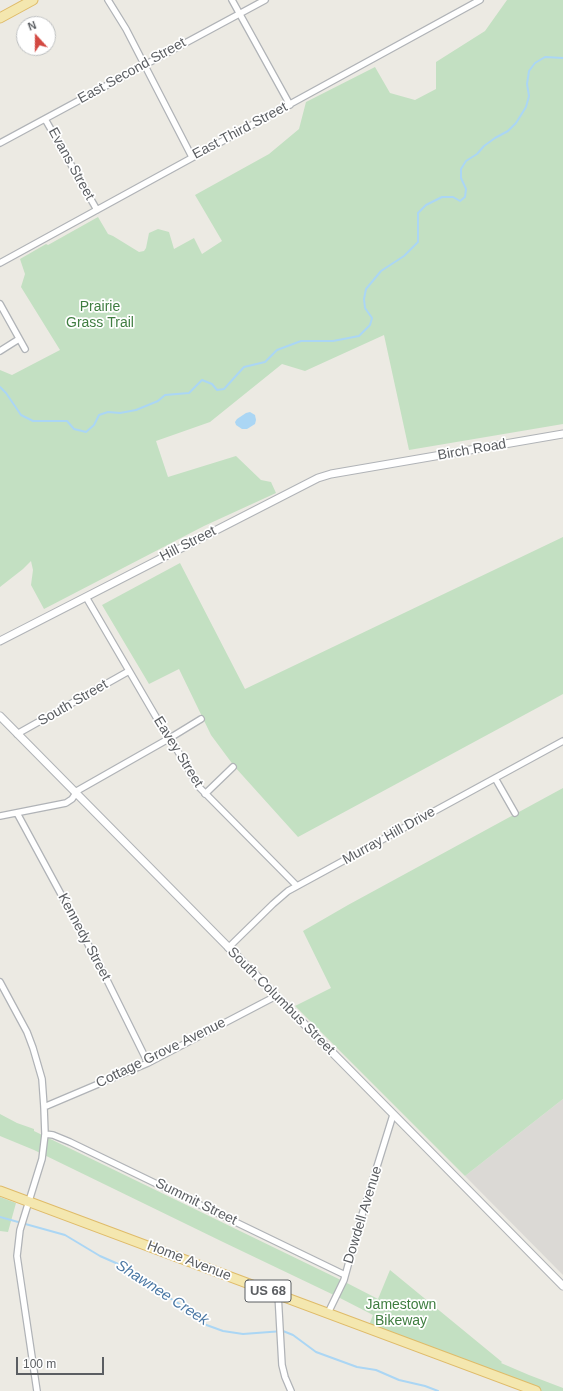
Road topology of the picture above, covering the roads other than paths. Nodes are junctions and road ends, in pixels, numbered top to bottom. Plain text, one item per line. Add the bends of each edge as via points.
1 (33, 0) edge
2 (108, 0) edge
3 (232, 0) edge
4 (265, 0) edge
5 (480, 0) edge
6 (239, 14) junction
7 (0, 18) edge
8 (144, 65) junction
9 (290, 105) junction
10 (45, 119) junction
11 (0, 144) edge
12 (192, 158) junction
13 (97, 210) junction
14 (0, 263) edge
15 (0, 304) edge
16 (19, 339) junction
17 (25, 349) dead end
18 (0, 351) edge
19 (563, 434) edge
20 (381, 466) joint
21 (86, 596) junction
22 (0, 641) edge
23 (129, 671) junction
24 (0, 716) edge
25 (201, 719) dead end
26 (17, 734) junction
27 (170, 738) junction
28 (563, 741) edge
29 (233, 767) dead end
30 (495, 778) junction
31 (76, 793) junction
32 (205, 794) junction
33 (17, 813) junction
34 (515, 813) dead end
35 (0, 816) edge
36 (297, 886) junction
37 (228, 948) junction
38 (0, 982) edge
39 (276, 996) junction
40 (148, 1062) junction
41 (44, 1107) junction
42 (394, 1115) junction
43 (45, 1134) junction
44 (0, 1191) edge
45 (29, 1202) junction
46 (345, 1275) junction
47 (563, 1286) edge
48 (278, 1294) junction
49 (328, 1313) junction
50 (38, 1391) edge
51 (291, 1391) edge
52 (536, 1391) edge

1 - 7 main road
2 - 8 street
3 - 6 street
4 - 6 street, East Second Street
5 - 9 street, East Third Street
6 - 8 street, East Second Street
6 - 9 street
8 - 10 street, East Second Street
8 - 12 street
9 - 12 street, East Third Street
10 - 11 street, East Second Street
10 - 13 street, Evans Street
12 - 13 street, East Third Street
13 - 14 street, East Third Street
15 - 16 street
16 - 17 street
16 - 18 street
19 - 20 street, Birch Road
20 - 21 street, Hill Street via 331,474 310,482
21 - 22 street, Hill Street
21 - 23 street, Eavey Street
23 - 26 street, South Street
23 - 27 street, Eavey Street
24 - 26 street, South Columbus Street
25 - 27 street
26 - 31 street, South Columbus Street
27 - 31 street
27 - 32 street, Eavey Street
28 - 30 street, Murray Hill Drive
29 - 32 street
30 - 34 street
30 - 36 street, Murray Hill Drive
31 - 33 street via 66,803
31 - 37 street, South Columbus Street
32 - 36 street, Eavey Street
33 - 35 street
33 - 40 street, Kennedy Street via 102,970
36 - 37 street, Murray Hill Drive via 273,904
37 - 39 street, South Columbus Street
38 - 41 street via 33,1048 42,1079
39 - 40 street, Cottage Grove Avenue
39 - 42 street, South Columbus Street
40 - 41 street, Cottage Grove Avenue
41 - 43 street
42 - 46 street, Dowdell Avenue via 360,1218
42 - 47 street, South Columbus Street
43 - 45 street via 42,1159
43 - 46 street, Summit Street via 70,1142
44 - 45 main road, Home Avenue / US 68
45 - 48 main road, Home Avenue / US 68
45 - 50 street via 20,1230 17,1263
46 - 49 street, Dowdell Avenue
48 - 49 main road, Home Avenue / US 68
48 - 51 street via 282,1365
49 - 52 main road, Home Avenue / US 68

